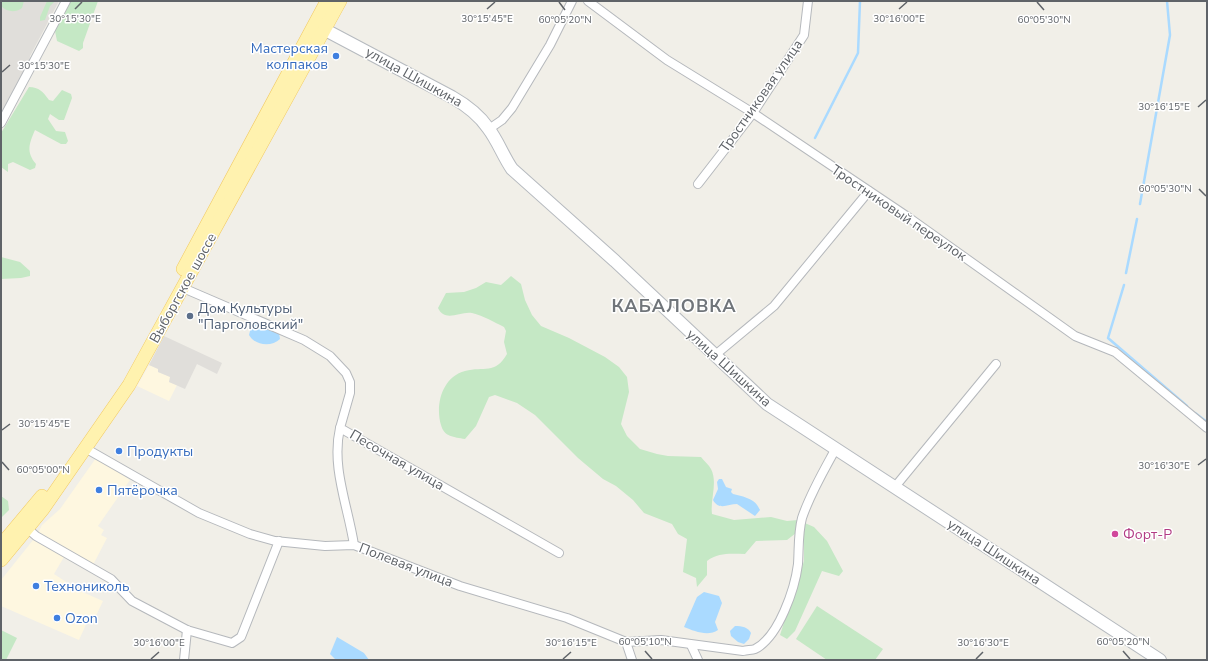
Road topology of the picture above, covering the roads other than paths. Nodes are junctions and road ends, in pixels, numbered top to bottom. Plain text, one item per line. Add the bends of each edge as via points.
1 (66, 1) edge
2 (327, 1) edge
3 (340, 1) edge
4 (572, 1) edge
5 (588, 1) edge
6 (808, 1) edge
7 (319, 26) junction
8 (752, 113) junction
9 (1, 123) edge
10 (489, 129) junction
11 (698, 184) dead end
12 (868, 191) junction
13 (183, 288) junction
14 (714, 356) junction
15 (996, 364) dead end
16 (340, 428) junction
17 (1207, 428) edge
18 (85, 448) junction
19 (835, 450) junction
20 (894, 488) junction
21 (28, 529) junction
22 (279, 541) junction
23 (1, 545) edge
24 (354, 545) junction
25 (559, 553) dead end
26 (1, 560) edge
27 (187, 630) junction
28 (626, 642) junction
29 (691, 645) junction
30 (184, 660) edge
31 (632, 660) edge
32 (698, 660) edge
33 (1160, 660) edge

1 - 9 street
2 - 7 main road, Выборгское шоссе
3 - 7 main road, Выборгское шоссе
4 - 10 street via 550,45 512,108 502,120
5 - 8 street, Тростниковый переулок via 667,60
6 - 8 street, Тростниковая улица via 804,35
7 - 10 street, улица Шишкина via 452,97 469,108
7 - 13 main road, Выборгское шоссе
7 - 23 main road, Выборгское шоссе via 121,382 36,504
8 - 11 street, Тростниковая улица
8 - 12 street, Тростниковый переулок
10 - 14 street, улица Шишкина via 502,156 512,169 615,261
12 - 14 street via 774,306
12 - 17 street, Тростниковый переулок via 1075,336 1115,352
13 - 16 street, Песочная улица via 304,340 330,356 346,373 350,382 350,393
13 - 18 main road, Выборгское шоссе via 129,385
14 - 19 street, улица Шишкина via 767,404
15 - 20 street
16 - 24 street via 337,443 338,461
16 - 25 street, Песочная улица
18 - 21 main road, Выборгское шоссе
18 - 22 street, Полевая улица via 199,513 250,534
19 - 20 street, улица Шишкина
19 - 29 street via 818,480 802,520 793,590 768,638 755,649 743,651 709,645
20 - 33 street, улица Шишкина
21 - 26 main road, Выборгское шоссе
21 - 27 street via 111,579 132,601
22 - 24 street, Полевая улица via 325,546
22 - 27 street via 241,637 232,643
24 - 28 street, Полевая улица via 460,586 566,618
27 - 30 street
28 - 29 street via 661,640
28 - 31 street
29 - 32 street

